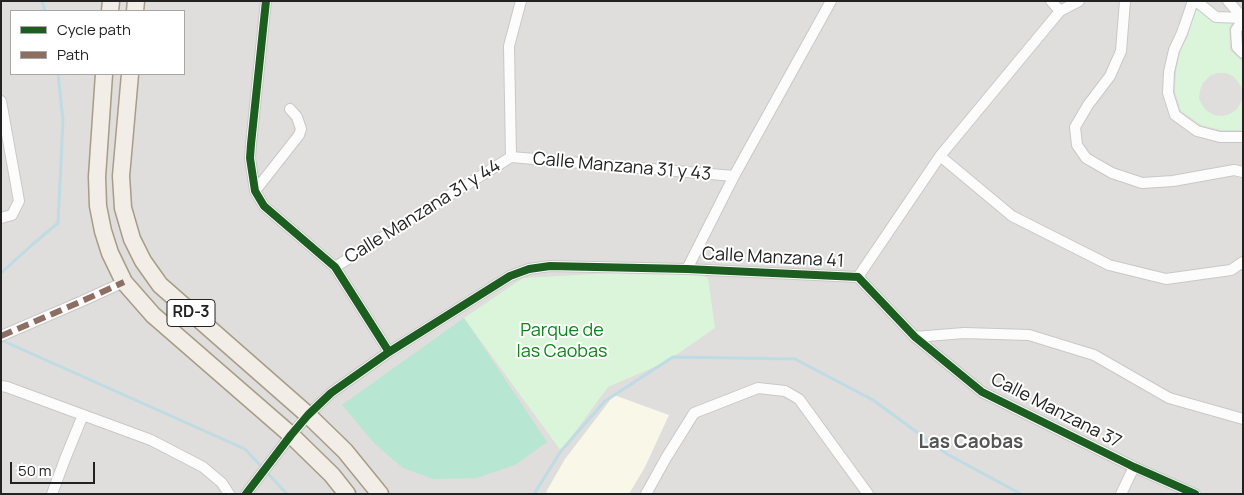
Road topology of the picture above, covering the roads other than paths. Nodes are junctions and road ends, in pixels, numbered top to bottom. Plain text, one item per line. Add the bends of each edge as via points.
1 (266, 1) edge
2 (521, 1) edge
3 (832, 1) edge
4 (1051, 1) edge
5 (1079, 1) edge
6 (1125, 1) edge
7 (1195, 1) edge
8 (1228, 1) edge
9 (1060, 12) junction
10 (1243, 19) edge
11 (1243, 53) edge
12 (104, 75) edge
13 (130, 75) edge
14 (1, 101) edge
15 (290, 109) dead end
16 (1243, 137) edge
17 (940, 156) junction
18 (511, 157) junction
19 (1243, 172) edge
20 (734, 176) junction
21 (255, 191) junction
22 (1, 218) edge
23 (1243, 262) edge
24 (334, 267) junction
25 (687, 269) junction
26 (858, 277) junction
27 (124, 282) junction
28 (1, 336) edge
29 (915, 337) junction
30 (389, 352) junction
31 (1, 386) edge
32 (83, 415) junction
33 (308, 415) junction
34 (1243, 419) edge
35 (291, 435) junction
36 (1134, 467) junction
37 (52, 494) edge
38 (229, 494) edge
39 (246, 494) edge
40 (347, 494) edge
41 (380, 494) edge
42 (646, 494) edge
43 (868, 494) edge
44 (1121, 494) edge
45 (1195, 494) edge

1 - 21 street via 250,158
2 - 18 street via 509,46
3 - 20 street
4 - 9 street
5 - 9 street
6 - 19 street via 1121,51 1110,76 1088,104 1075,128 1077,145 1086,158 1112,173 1142,183 1234,170
7 - 10 street via 1216,17
7 - 16 street via 1174,50 1169,72 1168,93 1175,115 1198,131 1220,137
8 - 10 street
9 - 17 street
10 - 11 street via 1236,30 1237,47
12 - 27 main road, RD-3 via 98,206 108,246
13 - 33 main road, RD-3 via 121,184 123,208 142,261 160,285
14 - 22 street via 19,201 12,215
15 - 21 street via 297,117 301,129 299,135
17 - 23 street via 1012,216 1109,265 1166,279 1231,270
17 - 26 street
18 - 20 street, Calle Manzana 31 y 43
18 - 24 street, Calle Manzana 31 y 44
20 - 25 street
21 - 24 street via 264,206
24 - 30 street
25 - 26 street, Calle Manzana 41
25 - 30 street, Calle Manzana 41 via 550,266 529,269 510,276
26 - 29 street, Calle Manzana 37
27 - 28 street
27 - 35 main road, RD-3 via 153,316
29 - 34 street via 964,333 1029,335 1094,355 1169,398
29 - 36 street, Calle Manzana 37 via 982,392
30 - 33 street, Calle Manzana 41 via 332,393
31 - 32 street
32 - 37 street
32 - 38 street via 151,440 202,467 222,483
33 - 35 street, Calle Manzana 41
33 - 41 main road, RD-3 via 345,451
35 - 39 street, Calle Manzana 41
35 - 40 main road, RD-3
36 - 44 street
36 - 45 street, Calle Manzana 37
42 - 43 street via 694,413 758,388 785,391 799,399

